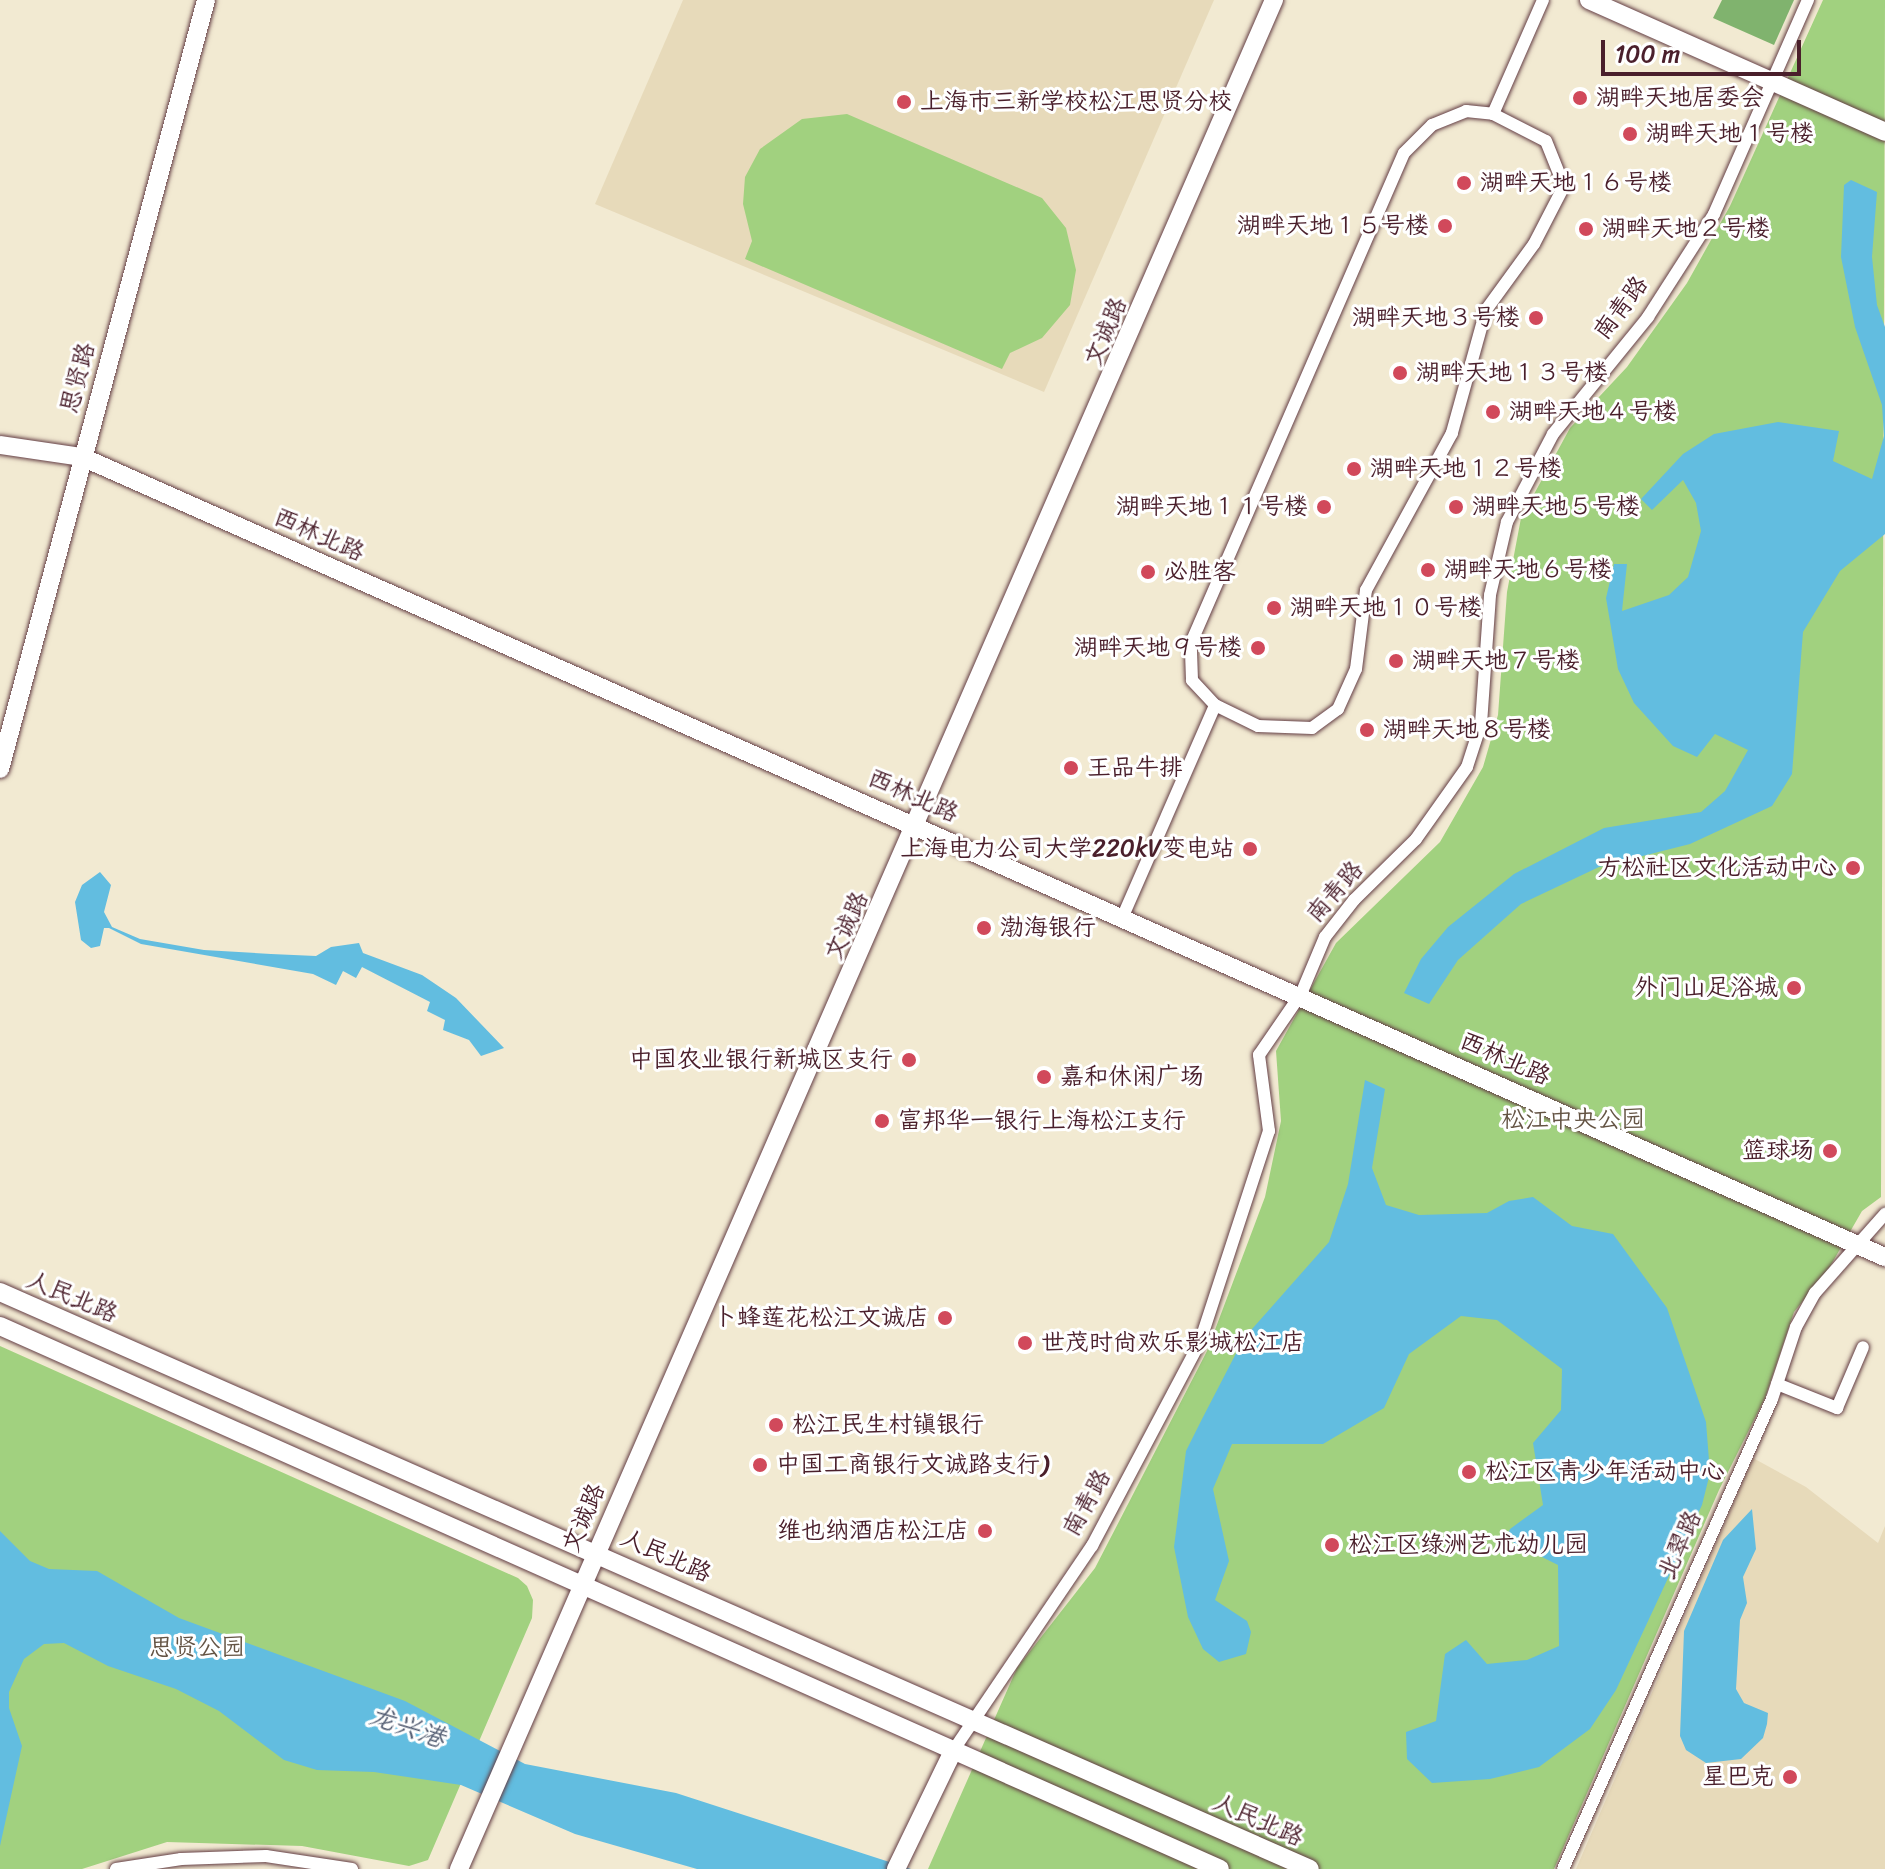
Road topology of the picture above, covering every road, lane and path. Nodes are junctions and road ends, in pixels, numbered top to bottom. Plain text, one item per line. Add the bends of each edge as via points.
1 (206, 0) edge
2 (1274, 0) edge
3 (1543, 0) edge
4 (1589, 0) edge
5 (1808, 0) edge
6 (1769, 81) junction
7 (1493, 114) junction
8 (1885, 132) edge
9 (0, 445) edge
10 (82, 457) junction
11 (1215, 705) junction
12 (0, 769) edge
13 (918, 824) junction
14 (1123, 916) junction
15 (1301, 994) junction
16 (1885, 1214) edge
17 (1857, 1245) junction
18 (1885, 1257) edge
19 (0, 1292) edge
20 (0, 1326) edge
21 (1863, 1347) dead end
22 (1777, 1384) junction
23 (595, 1551) junction
24 (584, 1582) junction
25 (971, 1719) junction
26 (953, 1751) junction
27 (116, 1869) edge
28 (352, 1869) edge
29 (459, 1869) edge
30 (896, 1869) edge
31 (1220, 1869) edge
32 (1310, 1869) edge
33 (1563, 1869) edge

1 - 10 street, 思贤路
2 - 13 street, 文诚路
3 - 7 street
4 - 6 street
5 - 6 street, 南青路
6 - 8 street
6 - 15 street, 南青路 via 1714,214 1648,317 1553,434 1507,522 1490,595 1481,724 1467,767 1416,839 1325,937
7 - 11 street via 1466,111 1432,125 1404,153 1195,630 1192,680
7 - 11 street via 1546,141 1564,186 1540,233 1486,310 1452,433 1366,590 1356,669 1338,709 1312,728 1258,726
9 - 10 street, 西林北路
10 - 12 street, 思贤路
10 - 13 street, 西林北路
11 - 14 street
13 - 14 street, 西林北路
13 - 23 street, 文诚路
14 - 15 street, 西林北路
15 - 17 street, 西林北路
15 - 25 street, 南青路 via 1259,1055 1269,1131 1200,1342 1092,1546
16 - 17 street, 北翠路
17 - 18 street, 西林北路
17 - 22 street, 北翠路 via 1815,1293 1796,1327
19 - 23 street, 人民北路
20 - 24 street
21 - 22 street via 1837,1408
22 - 33 street, 北翠路
23 - 24 street, 文诚路
23 - 25 street, 人民北路
24 - 26 street
24 - 29 street, 文诚路
25 - 26 street, 南青路
25 - 32 street, 人民北路
26 - 30 street, 南青路
26 - 31 street
27 - 28 street via 181,1859 266,1856

